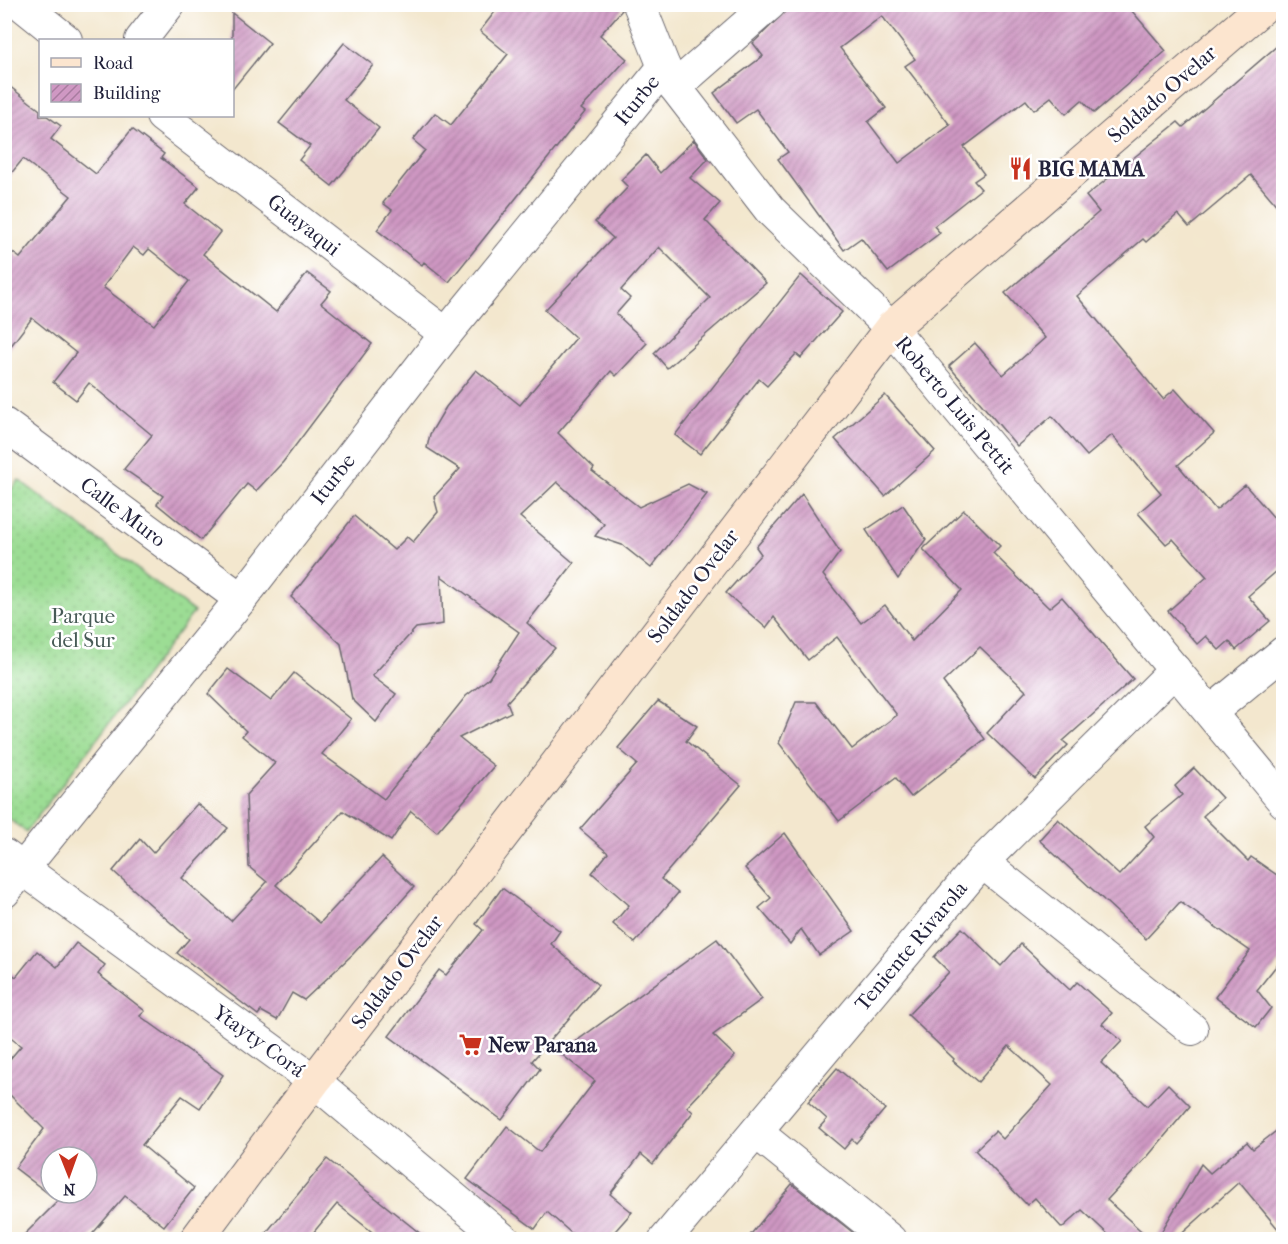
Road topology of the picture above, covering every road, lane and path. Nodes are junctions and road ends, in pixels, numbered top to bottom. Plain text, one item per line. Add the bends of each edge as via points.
1 (21, 4) edge
2 (170, 4) edge
3 (639, 4) edge
4 (770, 4) edge
5 (1266, 4) edge
6 (65, 39) edge
7 (142, 39) edge
8 (669, 77) junction
9 (163, 117) edge
10 (891, 328) junction
11 (446, 334) junction
12 (4, 424) edge
13 (241, 599) junction
14 (1284, 652) edge
15 (1175, 670) junction
16 (1211, 711) junction
17 (1284, 802) edge
18 (982, 862) junction
19 (10, 872) edge
20 (1192, 1029) dead end
21 (314, 1081) junction
22 (756, 1132) junction
23 (196, 1239) edge
24 (504, 1239) edge
25 (665, 1239) edge
26 (890, 1239) edge

1 - 6 street
2 - 7 street
3 - 8 street, Roberto Luis Pettit
4 - 8 street, Iturbe
5 - 10 main road, Soldado Ovelar
8 - 10 street, Roberto Luis Pettit via 770,210
8 - 11 street, Iturbe
9 - 11 street, Guayaqui
10 - 15 street, Roberto Luis Pettit
10 - 21 main road, Soldado Ovelar
11 - 13 street, Iturbe
12 - 13 street, Calle Muro
13 - 19 street, Iturbe
14 - 16 street
15 - 16 street, Roberto Luis Pettit
15 - 18 street, Teniente Rivarola
16 - 17 street, Roberto Luis Pettit
18 - 20 street
18 - 22 street, Teniente Rivarola
19 - 21 street, Ytayty Corá
21 - 23 main road, Soldado Ovelar
21 - 24 street, Ytayty Corá
22 - 25 street, Teniente Rivarola
22 - 26 street

